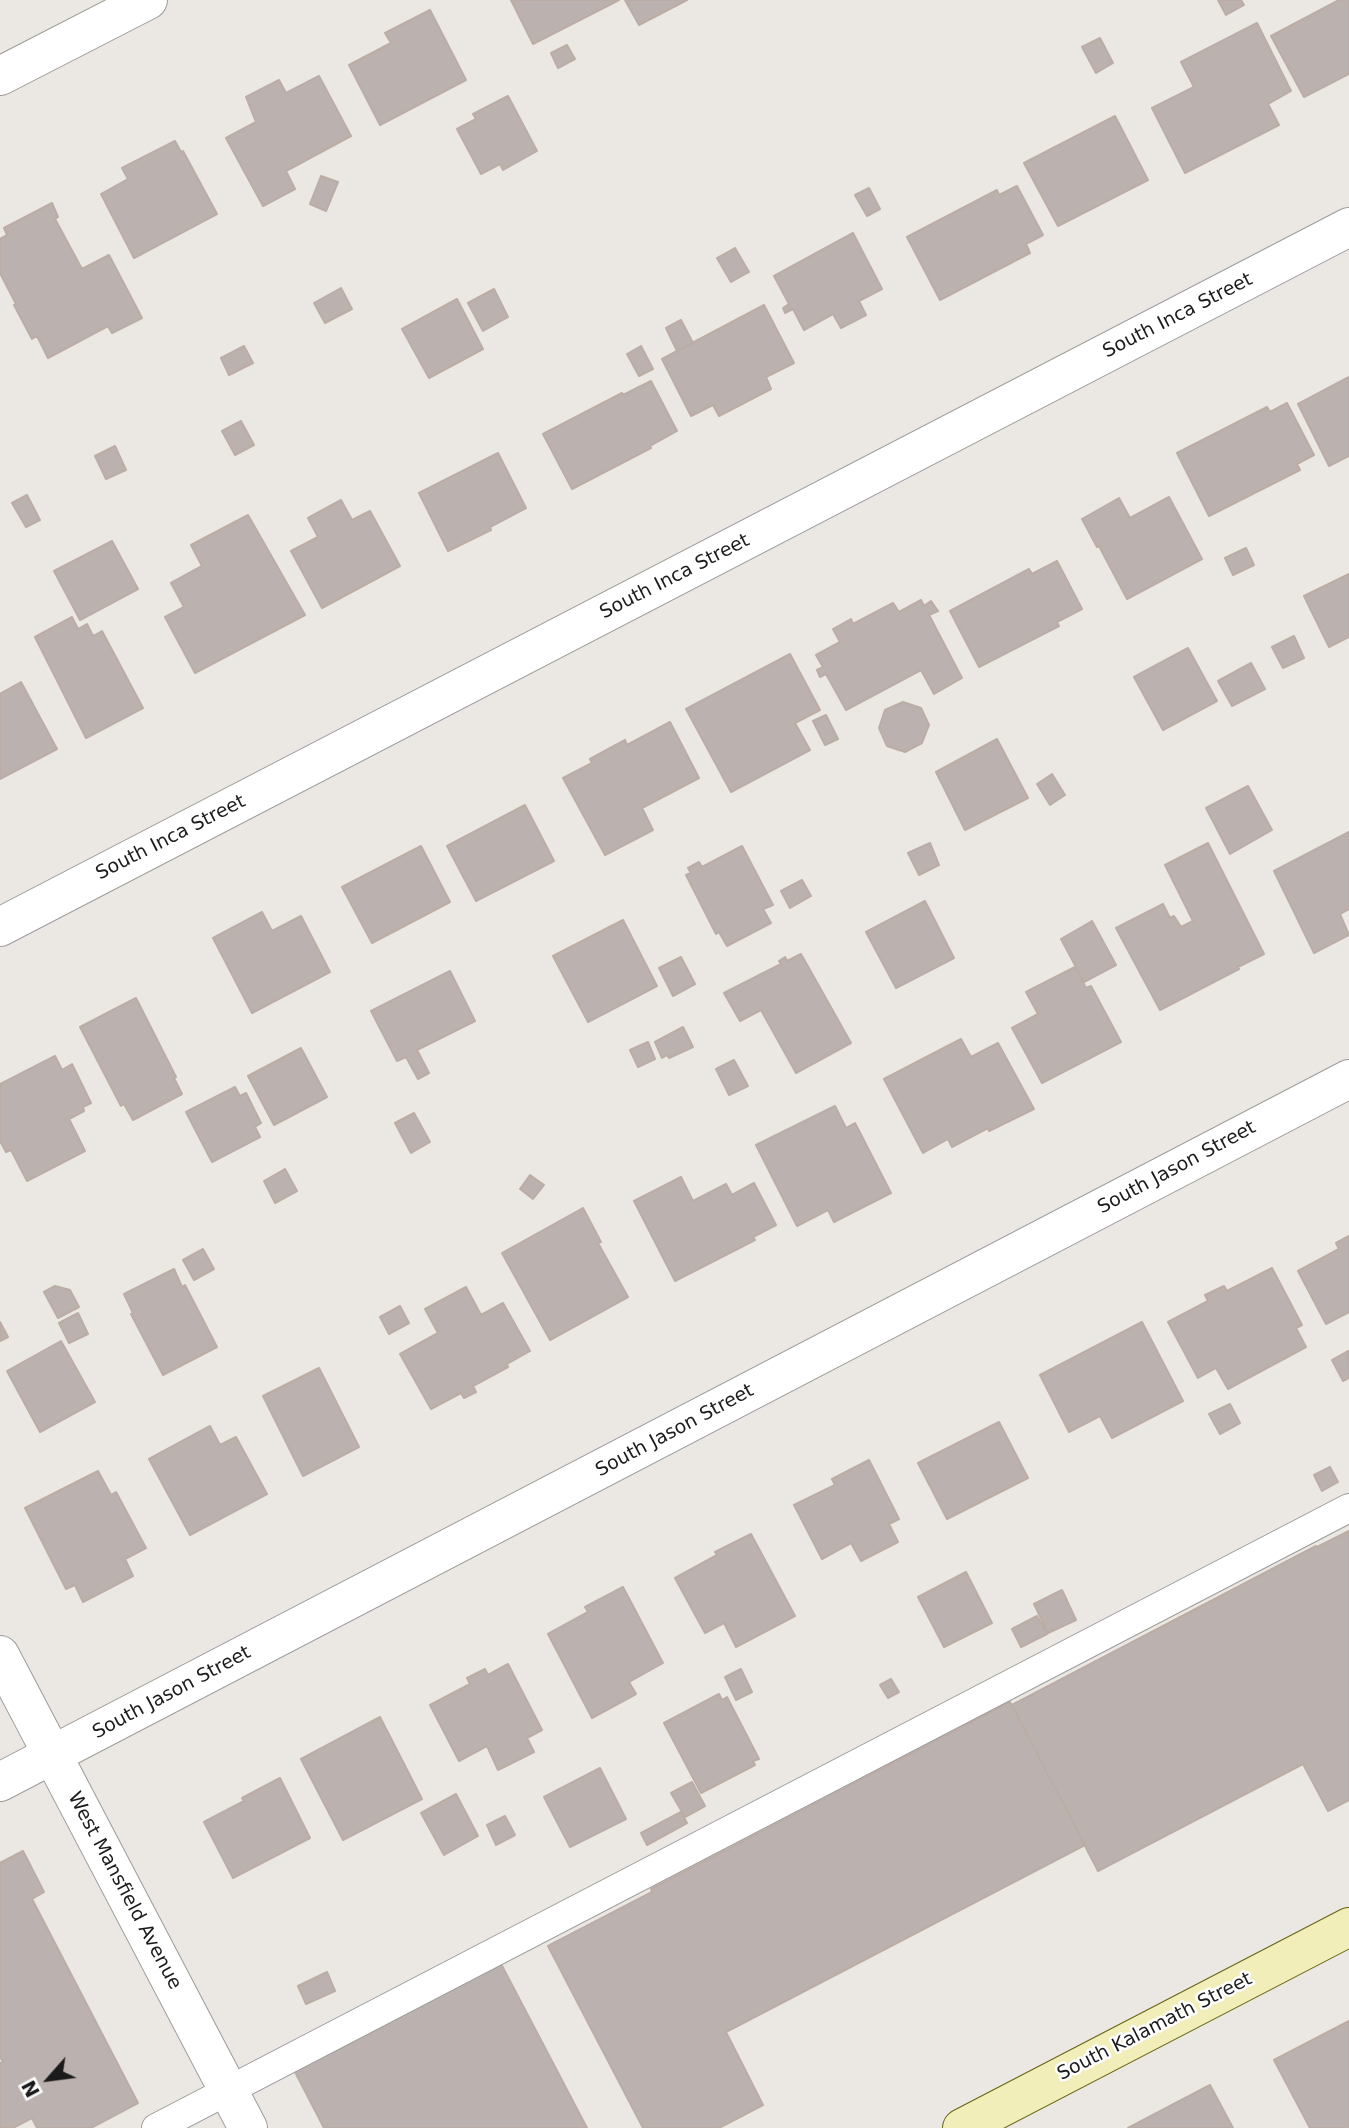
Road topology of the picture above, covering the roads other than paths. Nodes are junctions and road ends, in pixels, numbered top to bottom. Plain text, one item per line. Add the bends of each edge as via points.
1 (148, 0) edge
2 (0, 76) edge
3 (1349, 227) edge
4 (0, 927) edge
5 (1349, 1079) edge
6 (1349, 1508) edge
7 (0, 1655) edge
8 (52, 1755) junction
9 (0, 1782) edge
10 (1349, 1927) edge
11 (228, 2090) junction
12 (156, 2128) edge
13 (248, 2128) edge
14 (962, 2128) edge

1 - 2 street
3 - 4 street, South Inca Street
5 - 8 street, South Jason Street
6 - 11 lane
7 - 8 street, West Mansfield Avenue
8 - 9 street, South Jason Street
8 - 11 street, West Mansfield Avenue
10 - 14 street, South Kalamath Street
11 - 12 lane
11 - 13 street, West Mansfield Avenue

